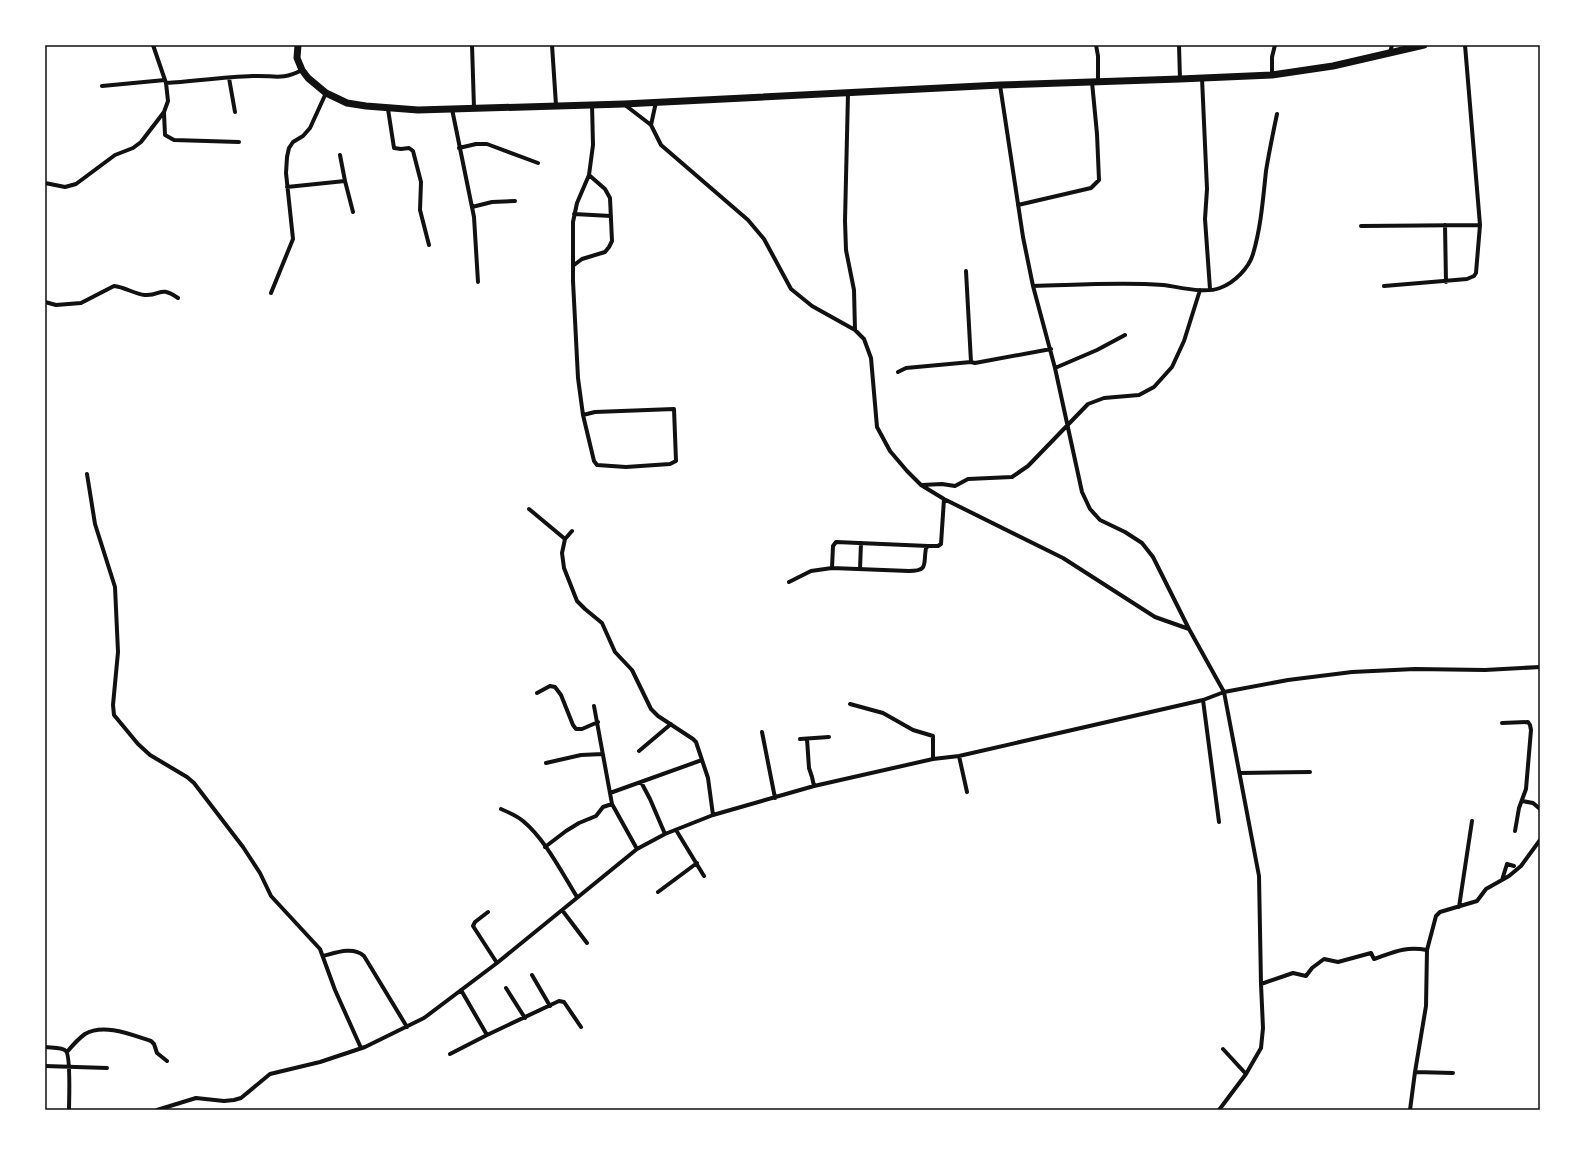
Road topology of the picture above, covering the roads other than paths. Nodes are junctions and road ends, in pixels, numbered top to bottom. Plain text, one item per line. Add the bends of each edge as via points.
1 (153, 45) edge
2 (298, 45) edge
3 (472, 45) edge
4 (552, 45) edge
5 (1096, 45) edge
6 (1180, 45) edge
7 (1275, 45) edge
8 (1392, 45) edge
9 (1424, 45) edge
10 (1465, 45) edge
11 (1390, 53) junction
12 (302, 70) junction
13 (1272, 75) junction
14 (229, 78) junction
15 (1202, 78) junction
16 (1180, 80) junction
17 (166, 82) junction
18 (1095, 82) junction
19 (1000, 85) junction
20 (102, 86) dead end
21 (326, 93) junction
22 (848, 93) junction
23 (656, 102) junction
24 (592, 104) junction
25 (624, 104) junction
26 (556, 105) junction
27 (452, 108) junction
28 (474, 108) junction
29 (388, 109) junction
30 (164, 112) junction
31 (235, 112) dead end
32 (1277, 114) dead end
33 (650, 125) junction
34 (239, 142) dead end
35 (459, 148) junction
36 (340, 155) dead end
37 (538, 163) dead end
38 (589, 175) junction
39 (345, 181) junction
40 (45, 182) edge
41 (287, 187) junction
42 (515, 201) dead end
43 (1018, 205) junction
44 (472, 207) junction
45 (353, 212) dead end
46 (574, 214) junction
47 (611, 216) junction
48 (1445, 225) junction
49 (1480, 225) junction
50 (1360, 226) dead end
51 (430, 245) dead end
52 (574, 265) junction
53 (966, 271) dead end
54 (478, 282) dead end
55 (1446, 282) junction
56 (1033, 286) junction
57 (1384, 286) dead end
58 (1200, 290) junction
59 (1210, 290) junction
60 (271, 293) dead end
61 (178, 298) dead end
62 (45, 302) edge
63 (855, 330) junction
64 (1125, 335) dead end
65 (1051, 349) junction
66 (971, 362) junction
67 (1055, 368) junction
68 (898, 372) dead end
69 (583, 415) junction
70 (1068, 424) junction
71 (87, 474) dead end
72 (921, 485) junction
73 (944, 499) junction
74 (529, 509) dead end
75 (572, 531) dead end
76 (565, 539) junction
77 (861, 543) junction
78 (928, 546) junction
79 (832, 568) junction
80 (860, 569) junction
81 (789, 582) dead end
82 (1190, 629) junction
83 (1540, 667) edge
84 (1224, 692) junction
85 (537, 694) dead end
86 (1203, 700) junction
87 (850, 704) dead end
88 (594, 706) dead end
89 (598, 722) junction
90 (1502, 723) dead end
91 (671, 724) junction
92 (762, 732) dead end
93 (829, 737) dead end
94 (800, 739) dead end
95 (806, 739) junction
96 (639, 751) dead end
97 (603, 754) junction
98 (959, 756) junction
99 (933, 759) junction
100 (702, 760) junction
101 (546, 763) dead end
102 (1310, 772) dead end
103 (1240, 773) junction
104 (641, 782) junction
105 (814, 786) junction
106 (968, 792) dead end
107 (610, 793) junction
108 (775, 798) junction
109 (1522, 801) junction
110 (612, 804) junction
111 (501, 809) dead end
112 (1540, 810) edge
113 (712, 815) junction
114 (1472, 821) dead end
115 (1219, 822) dead end
116 (676, 830) junction
117 (1515, 831) dead end
118 (665, 834) junction
119 (1540, 840) edge
120 (545, 847) junction
121 (637, 849) junction
122 (697, 863) junction
123 (1514, 866) dead end
124 (704, 876) dead end
125 (1502, 881) junction
126 (658, 892) dead end
127 (577, 897) junction
128 (1459, 907) junction
129 (562, 910) junction
130 (488, 912) dead end
131 (587, 943) dead end
132 (1427, 950) junction
133 (323, 956) junction
134 (497, 963) junction
135 (532, 975) dead end
136 (1261, 984) junction
137 (506, 988) dead end
138 (461, 990) junction
139 (550, 1006) junction
140 (526, 1018) junction
141 (407, 1027) junction
142 (581, 1027) dead end
143 (487, 1035) junction
144 (45, 1047) edge
145 (361, 1048) junction
146 (1223, 1049) dead end
147 (67, 1052) junction
148 (450, 1054) dead end
149 (167, 1061) dead end
150 (45, 1066) edge
151 (69, 1066) junction
152 (107, 1068) dead end
153 (1415, 1072) junction
154 (1454, 1073) dead end
155 (1246, 1074) junction
156 (69, 1110) edge
157 (157, 1110) edge
158 (1219, 1110) edge
159 (1410, 1110) edge

1 - 17 street
2 - 12 highway via 297,58
3 - 28 street
4 - 26 street
5 - 18 street via 1098,56
6 - 16 street
7 - 13 street
8 - 11 street
9 - 11 highway
10 - 49 street
11 - 13 highway via 1333,66
12 - 14 street via 290,76
12 - 21 highway
13 - 15 highway
14 - 17 street
14 - 31 street
15 - 16 highway
15 - 59 street
16 - 18 highway
17 - 20 street
17 - 30 street via 169,96
18 - 19 highway
18 - 43 street via 1099,180 1091,188
19 - 22 highway
19 - 43 street
21 - 29 highway via 347,103
21 - 41 street via 310,128 289,148 286,166
22 - 23 highway
22 - 63 street via 845,221 846,250 854,290
23 - 25 highway
23 - 33 street
24 - 25 highway
24 - 26 highway
24 - 38 street via 593,145
25 - 33 street
26 - 28 highway
27 - 28 highway
27 - 29 highway
27 - 35 street
29 - 51 street via 394,148 409,148 413,151 421,182 420,210
30 - 34 street via 164,133 167,138 180,141
30 - 40 street via 138,146 115,155 76,184 65,186
32 - 59 street via 1270,147 1263,211 1253,256 1233,281 1220,289
33 - 63 street via 662,145 748,220 764,239 791,289 812,306
35 - 37 street via 487,144
35 - 44 street
36 - 39 street
38 - 46 street
38 - 47 street via 609,193
39 - 41 street
39 - 45 street
41 - 60 street via 293,239
42 - 44 street via 492,202
43 - 56 street
44 - 54 street
46 - 47 street
46 - 52 street
47 - 52 street via 612,241 609,248
48 - 49 street
48 - 50 street
48 - 55 street
49 - 55 street via 1477,268 1474,276
52 - 69 street via 578,378
53 - 66 street
55 - 57 street
56 - 58 street via 1163,285
56 - 65 street
58 - 59 street
58 - 70 street via 1184,342 1172,367 1154,387 1139,395 1094,401
61 - 62 street via 164,290 145,295 114,286 81,303 56,305
63 - 72 street via 864,339 871,358 877,427 890,451
64 - 67 street
65 - 66 street
65 - 67 street
66 - 68 street via 906,368
67 - 70 street
69 - 69 street via 594,412 674,409 676,461 670,464 626,467 597,465
70 - 72 street via 1028,466 1012,477 968,479 955,486
70 - 82 street via 1082,492 1090,509 1100,520 1142,543 1153,557
71 - 133 street via 95,524 115,587 118,652 114,715 150,755 194,783 260,873 271,896 318,946
72 - 73 street
73 - 78 street via 941,544
73 - 82 street via 1063,558 1156,617
74 - 76 street
75 - 76 street
76 - 91 street via 562,561 578,601 602,623 615,652 632,670 651,709
77 - 78 street
77 - 79 street via 834,543
77 - 80 street
78 - 80 street via 925,552 925,566 918,571
79 - 80 street
79 - 81 street via 811,571
82 - 84 street
83 - 84 street via 1352,672
84 - 86 street
84 - 103 street
85 - 89 street via 550,686 556,687 572,726 576,729
86 - 98 street
86 - 115 street
87 - 99 street via 883,713 913,730 933,736
88 - 89 street
89 - 97 street
90 - 109 street via 1528,722 1530,725 1529,765
91 - 96 street
91 - 100 street via 693,739
92 - 108 street
93 - 95 street
94 - 95 street
95 - 105 street
97 - 101 street via 581,755
97 - 107 street
98 - 99 street
98 - 106 street
99 - 105 street
100 - 104 street
100 - 113 street via 708,778
102 - 103 street
103 - 136 street via 1259,876
104 - 107 street
104 - 118 street
105 - 108 street
107 - 110 street
108 - 113 street
109 - 112 street via 1535,804
109 - 117 street
110 - 120 street via 603,807 596,816 566,830
110 - 121 street
111 - 120 street via 522,820
113 - 116 street
114 - 128 street
116 - 118 street
116 - 122 street
118 - 121 street
119 - 125 street via 1521,866
120 - 127 street
121 - 127 street
122 - 124 street
122 - 126 street
123 - 125 street via 1507,864
125 - 128 street via 1486,889 1477,900
127 - 129 street
128 - 132 street via 1438,913
129 - 131 street
129 - 134 street
130 - 134 street via 473,926
132 - 136 street via 1413,948 1374,959 1371,953 1338,962 1324,959 1306,976 1293,973
132 - 153 street via 1426,1006
133 - 141 street via 344,951 360,952
133 - 145 street
134 - 138 street
135 - 139 street
136 - 155 street via 1261,1048
137 - 140 street
138 - 141 street via 424,1018
138 - 143 street
139 - 140 street
139 - 142 street via 560,1001 564,1002
140 - 143 street
141 - 145 street
143 - 148 street
144 - 147 street via 63,1049
145 - 157 street via 320,1062 270,1074 241,1098 224,1101 196,1098
146 - 155 street
147 - 149 street via 84,1035 110,1030 151,1041 156,1053
147 - 151 street
150 - 151 street
151 - 152 street
151 - 156 street
153 - 154 street
153 - 159 street
155 - 158 street

